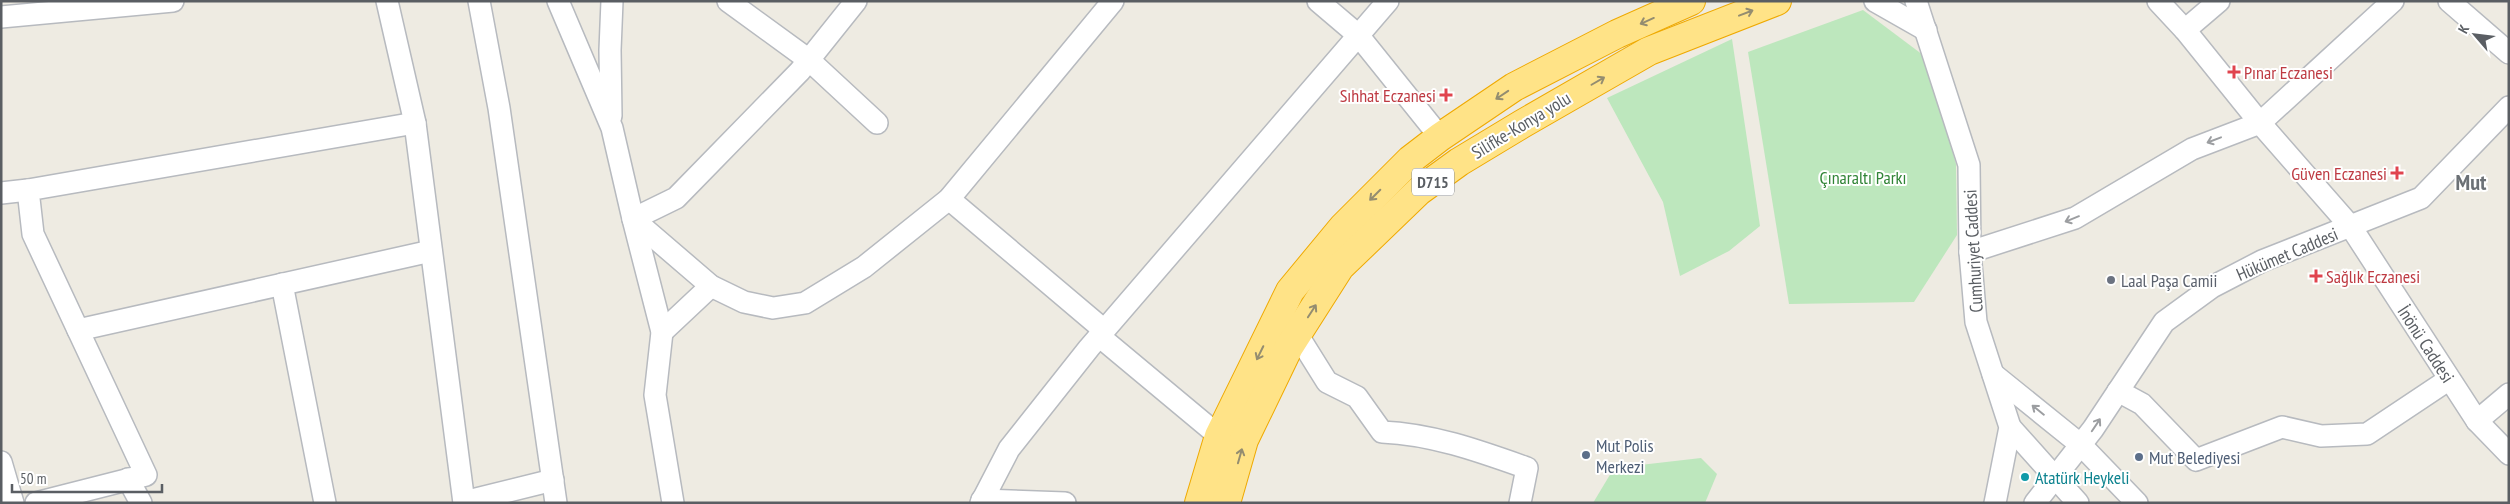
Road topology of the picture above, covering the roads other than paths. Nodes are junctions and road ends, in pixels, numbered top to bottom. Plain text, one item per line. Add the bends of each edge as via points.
1 (173, 1) edge
2 (387, 1) edge
3 (479, 1) edge
4 (558, 1) edge
5 (612, 1) edge
6 (728, 1) edge
7 (856, 1) edge
8 (1113, 1) edge
9 (1318, 1) edge
10 (1388, 1) edge
11 (1691, 1) edge
12 (1777, 1) edge
13 (1875, 1) edge
14 (1916, 1) edge
15 (2158, 1) edge
16 (2219, 1) edge
17 (2393, 1) edge
18 (2449, 1) edge
19 (1, 17) edge
20 (1926, 30) junction
21 (2185, 30) junction
22 (1358, 35) junction
23 (2509, 53) edge
24 (809, 60) junction
25 (2509, 107) edge
26 (415, 123) junction
27 (877, 123) dead end
28 (2260, 123) junction
29 (612, 128) junction
30 (1440, 136) junction
31 (28, 190) junction
32 (1, 193) edge
33 (949, 198) junction
34 (633, 220) junction
35 (2351, 227) junction
36 (432, 251) junction
37 (1970, 252) junction
38 (282, 284) junction
39 (711, 286) junction
40 (78, 330) junction
41 (662, 332) junction
42 (1101, 333) junction
43 (1297, 334) junction
44 (1993, 374) junction
45 (2448, 380) junction
46 (2118, 392) junction
47 (2509, 394) edge
48 (2477, 421) junction
49 (2010, 427) junction
50 (1219, 436) junction
51 (2081, 445) junction
52 (2509, 454) edge
53 (1, 462) edge
54 (2056, 478) junction
55 (128, 479) junction
56 (552, 480) junction
57 (981, 501) edge
58 (464, 502) edge
59 (13, 503) edge
60 (36, 503) edge
61 (141, 503) edge
62 (325, 503) edge
63 (556, 503) edge
64 (673, 503) edge
65 (1066, 503) edge
66 (1200, 503) edge
67 (1226, 503) edge
68 (1520, 503) edge
69 (1995, 503) edge
70 (2035, 503) edge
71 (2078, 503) edge
72 (2137, 503) edge

1 - 19 street
2 - 26 street
3 - 56 street via 499,108
4 - 29 street
5 - 29 street
6 - 24 street
7 - 24 street
8 - 33 street
9 - 22 street
10 - 22 street
11 -> 30 highway, Silifke-Konya yolu / D715 via 1514,86
43 -> 12 highway, Silifke-Konya yolu / D715 via 1340,267 1419,191 1459,162 1649,51
13 - 20 street
14 - 20 street, Cumhuriyet Caddesi
15 - 21 street, İnönü Caddesi
16 - 21 street
17 - 28 street
18 - 23 street
20 - 37 street, Cumhuriyet Caddesi via 1969,165
21 - 28 street, İnönü Caddesi
22 - 30 street
22 - 42 street
24 - 27 street
24 - 34 street via 676,198
25 - 35 street, Hükümet Caddesi via 2421,198
26 - 31 street
26 - 36 street
28 - 35 street, İnönü Caddesi
28 -> 37 street via 2192,149 2075,218
29 - 34 street
30 -> 50 highway, Silifke-Konya yolu / D715 via 1410,160 1343,227 1290,291
31 - 32 street
31 - 40 street via 33,234
33 - 39 street via 864,266 805,303 773,308 744,302
33 - 42 street
34 - 39 street
34 - 41 street
35 - 45 street, İnönü Caddesi
35 - 46 street, Hükümet Caddesi via 2262,261 2212,287 2164,322
36 - 38 street
36 - 58 street
37 - 44 street, Cumhuriyet Caddesi via 1976,322
38 - 40 street
38 - 62 street
39 - 41 street
40 - 55 street via 146,475
41 - 64 street via 655,395
42 - 50 street
42 - 57 street via 1009,449
67 -> 43 highway, Silifke-Konya yolu / D715 via 1244,440
43 - 68 street via 1327,382 1357,397 1382,432 1406,433 1467,447 1527,468
44 - 49 street, Cumhuriyet Caddesi
51 -> 44 street
45 - 46 street via 2367,434 2321,436 2282,427 2196,460 2142,404
45 - 48 street, İnönü Caddesi
51 -> 46 street, Hükümet Caddesi
47 - 48 street
48 - 52 street, İnönü Caddesi
49 - 54 street
49 - 69 street, Cumhuriyet Caddesi
50 - 66 highway, Silifke-Konya yolu / D715
51 - 54 street, Hükümet Caddesi
51 - 72 street
53 - 59 street
54 - 70 street, Hükümet Caddesi
54 - 71 street
55 - 60 street
55 - 61 street
56 - 58 street
56 - 63 street
57 - 65 street

